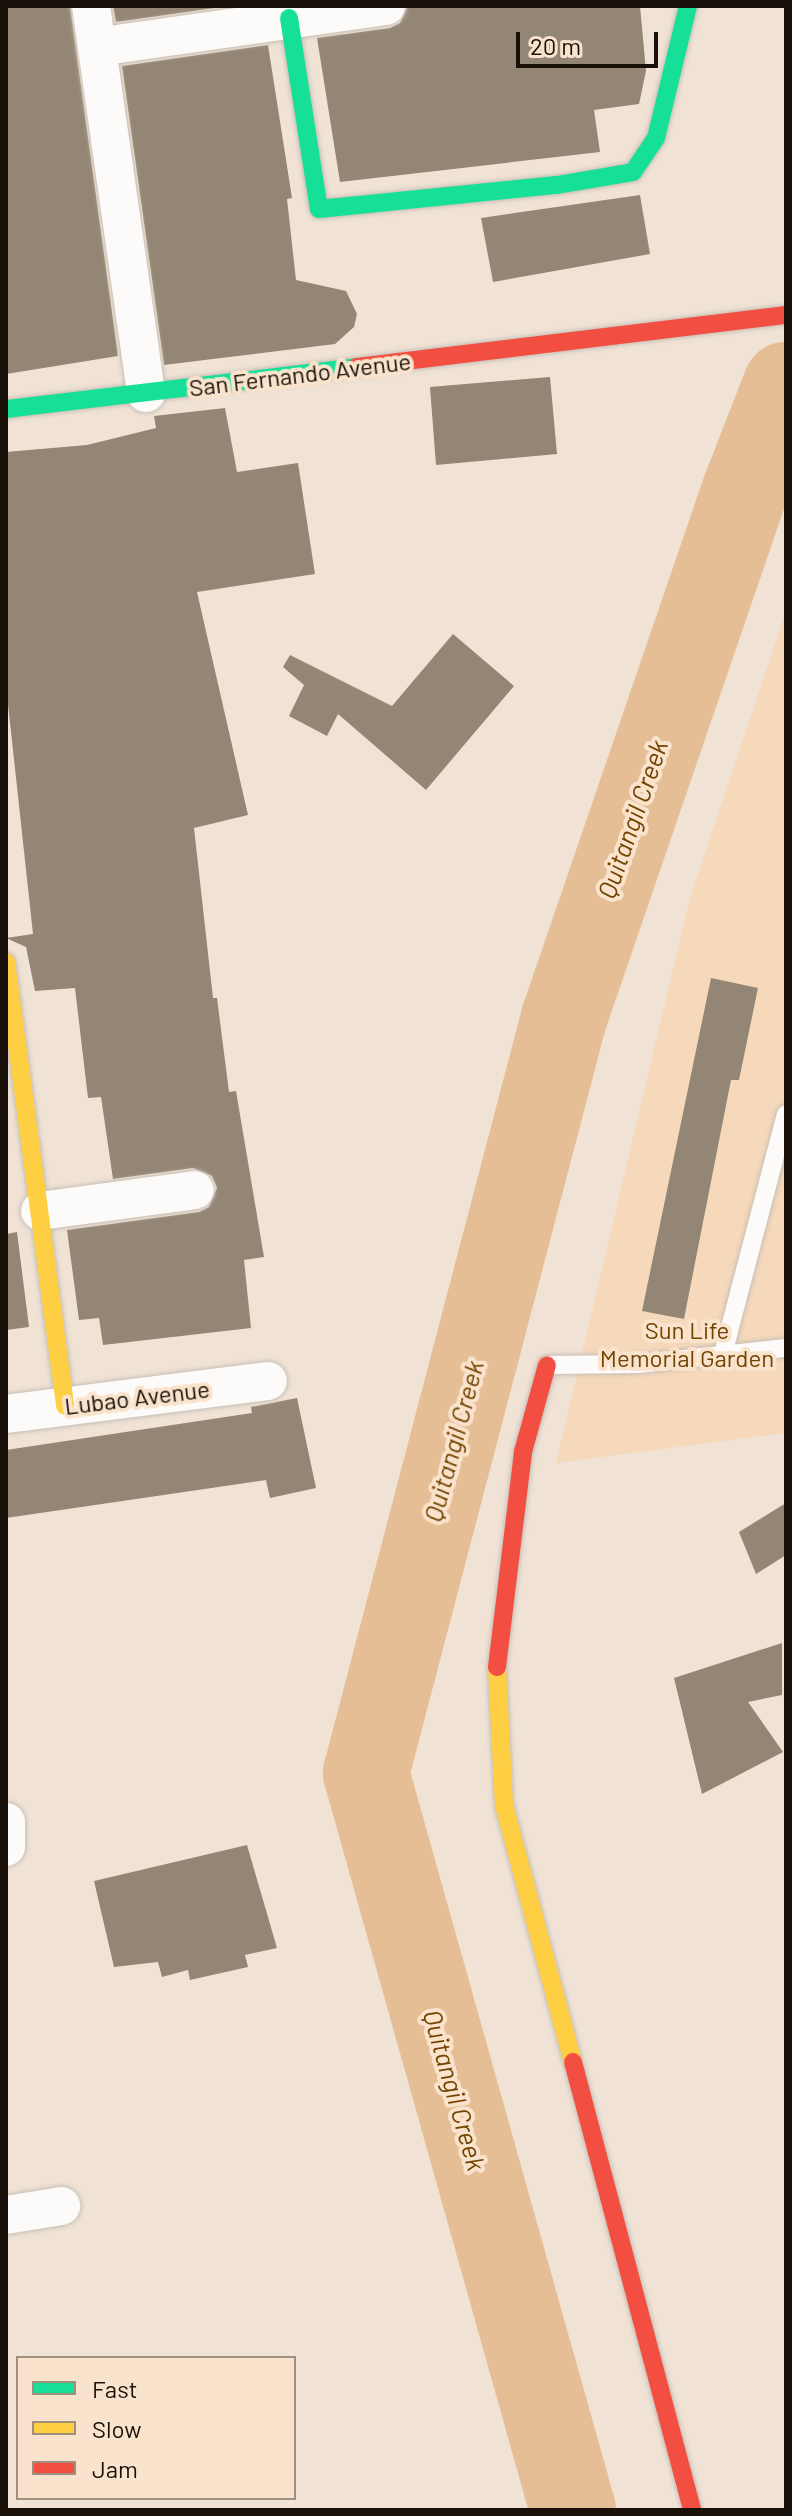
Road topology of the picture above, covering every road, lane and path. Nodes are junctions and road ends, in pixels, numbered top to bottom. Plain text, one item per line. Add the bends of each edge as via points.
1 (91, 6) edge
2 (386, 6) edge
3 (688, 6) edge
4 (289, 18) junction
5 (97, 47) junction
6 (786, 315) edge
7 (146, 393) junction
8 (6, 409) edge
9 (6, 962) edge
10 (786, 1114) edge
11 (195, 1190) dead end
12 (40, 1211) junction
13 (786, 1348) edge
14 (723, 1354) junction
15 (547, 1365) joint
16 (268, 1381) dead end
17 (65, 1406) junction
18 (6, 1414) edge
19 (6, 1822) edge
20 (6, 1847) edge
21 (61, 2206) dead end
22 (6, 2215) edge
23 (692, 2510) edge

1 - 5 street
2 - 4 street
3 - 4 street via 656,138 640,166 623,177 319,209
4 - 5 street
5 - 7 street
6 - 7 street, San Fernando Avenue
7 - 8 street, San Fernando Avenue
9 - 12 street
10 - 14 lane
11 - 12 street
12 - 17 street
13 - 14 lane
14 - 15 lane via 638,1364
15 - 23 street via 523,1452 496,1652 504,1805
16 - 17 street, Lubao Avenue
17 - 18 street, Lubao Avenue
19 - 20 street
21 - 22 street

